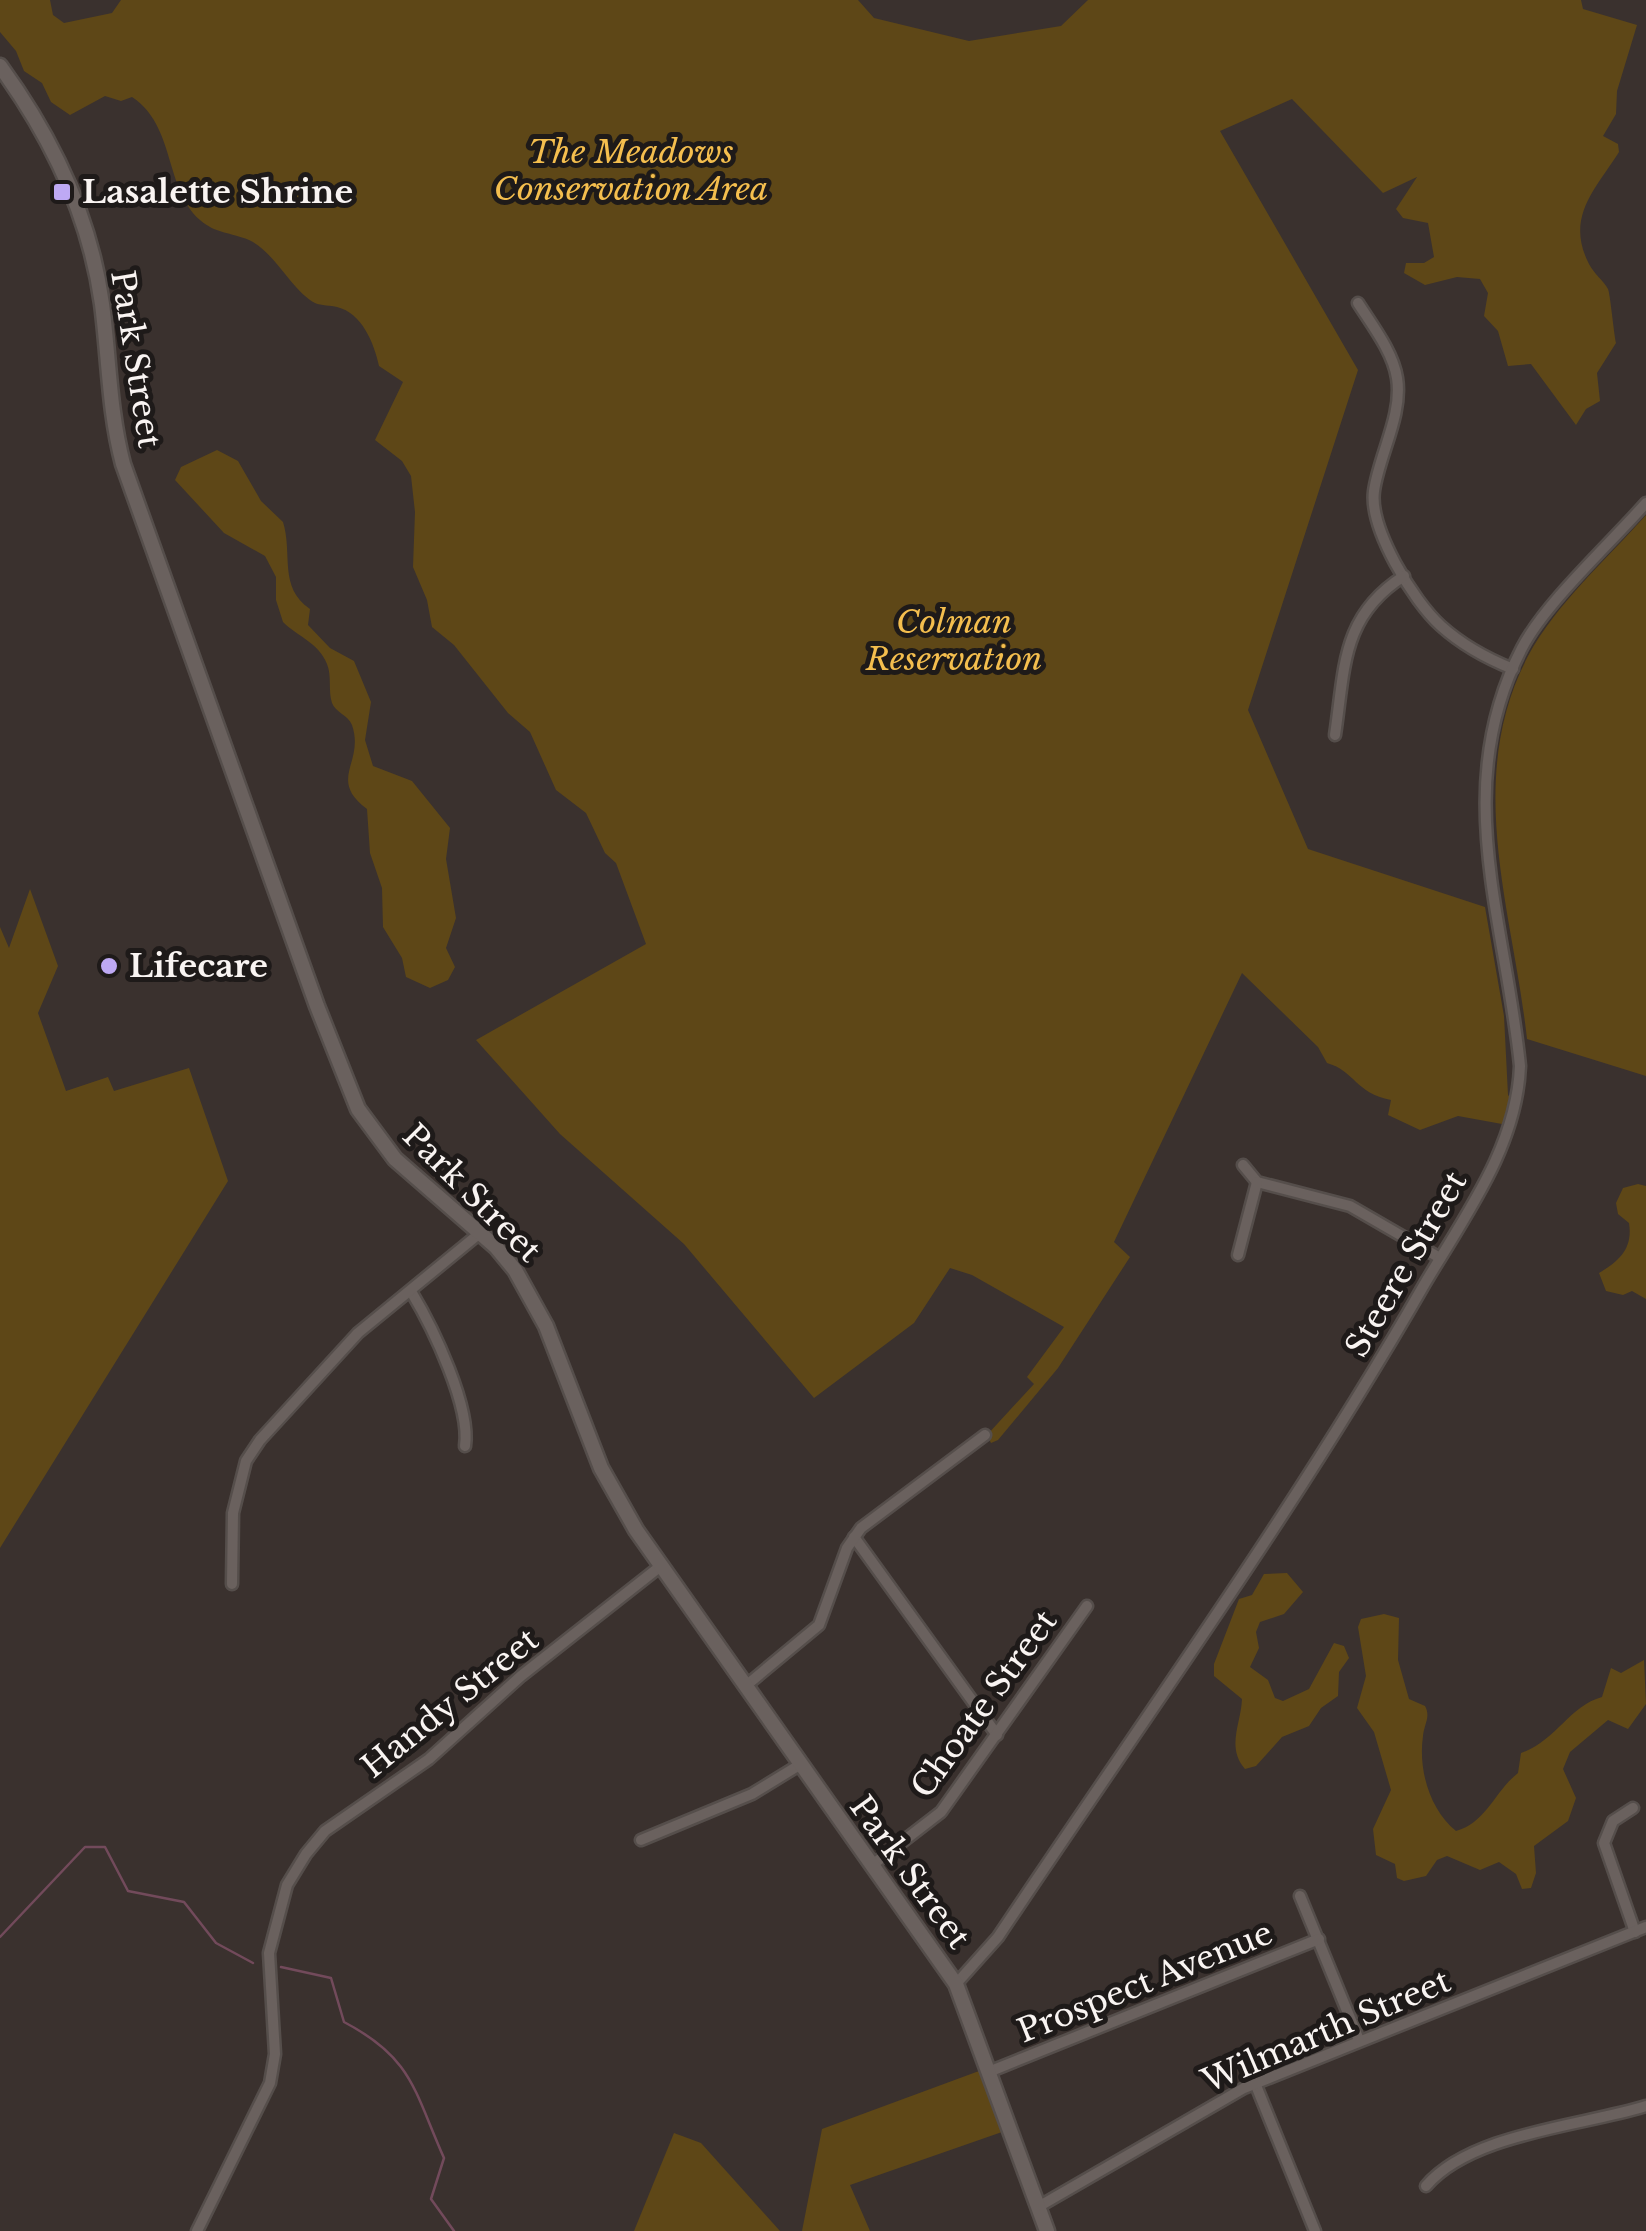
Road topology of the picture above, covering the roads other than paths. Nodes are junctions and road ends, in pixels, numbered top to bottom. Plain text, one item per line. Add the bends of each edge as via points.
1 (0, 66) edge
2 (1358, 303) dead end
3 (1646, 504) edge
4 (1404, 576) junction
5 (1513, 669) junction
6 (1335, 736) dead end
7 (1243, 1165) dead end
8 (1257, 1182) junction
9 (480, 1233) junction
10 (1238, 1255) dead end
11 (1440, 1258) junction
12 (412, 1292) junction
13 (985, 1435) dead end
14 (465, 1446) dead end
15 (854, 1537) junction
16 (662, 1565) junction
17 (232, 1584) dead end
18 (1087, 1606) dead end
19 (748, 1684) junction
20 (997, 1735) junction
21 (800, 1764) junction
22 (1633, 1808) dead end
23 (641, 1840) dead end
24 (871, 1866) junction
25 (1300, 1896) dead end
26 (1640, 1930) edge
27 (1319, 1939) junction
28 (956, 1984) junction
29 (1359, 2040) junction
30 (990, 2071) junction
31 (1255, 2083) junction
32 (1646, 2106) edge
33 (1426, 2186) dead end
34 (1038, 2207) junction
35 (197, 2231) edge
36 (1047, 2231) edge
37 (1315, 2231) edge

1 - 9 main road, Park Street via 45,130 86,238 102,304 123,464 342,1076 395,1159
2 - 4 street via 1397,378 1373,497 1376,520
3 - 5 street, Steere Street via 1538,624
4 - 5 street via 1442,627
4 - 6 street via 1364,608 1353,628
5 - 11 street, Steere Street via 1482,801 1516,1032 1518,1102 1496,1159
7 - 8 street
8 - 10 street
8 - 11 street via 1363,1212
9 - 12 street
9 - 16 main road, Park Street via 532,1296 601,1468
11 - 28 street, Steere Street via 1340,1426 1167,1688 998,1936
12 - 14 street via 468,1426
12 - 17 street via 358,1333 275,1419 249,1456 233,1513
13 - 15 street
15 - 19 street via 819,1625
15 - 20 street
16 - 19 main road, Park Street
16 - 35 street, Handy Street via 520,1676 429,1759 326,1831 306,1854 282,1900 269,1952 275,2054 270,2083
18 - 20 street, Choate Street
19 - 21 main road, Park Street
20 - 24 street, Choate Street via 941,1812
21 - 23 street via 752,1794
21 - 24 main road, Park Street
22 - 26 street via 1613,1820 1604,1844
24 - 28 main road, Park Street
25 - 27 street
26 - 29 street, Wilmarth Street
27 - 29 street
27 - 30 street, Prospect Avenue
28 - 30 main road, Park Street
29 - 31 street, Wilmarth Street
30 - 34 main road, Park Street
31 - 34 street, Wilmarth Street
31 - 37 street
32 - 33 street via 1550,2127 1454,2163
34 - 36 main road, Park Street

